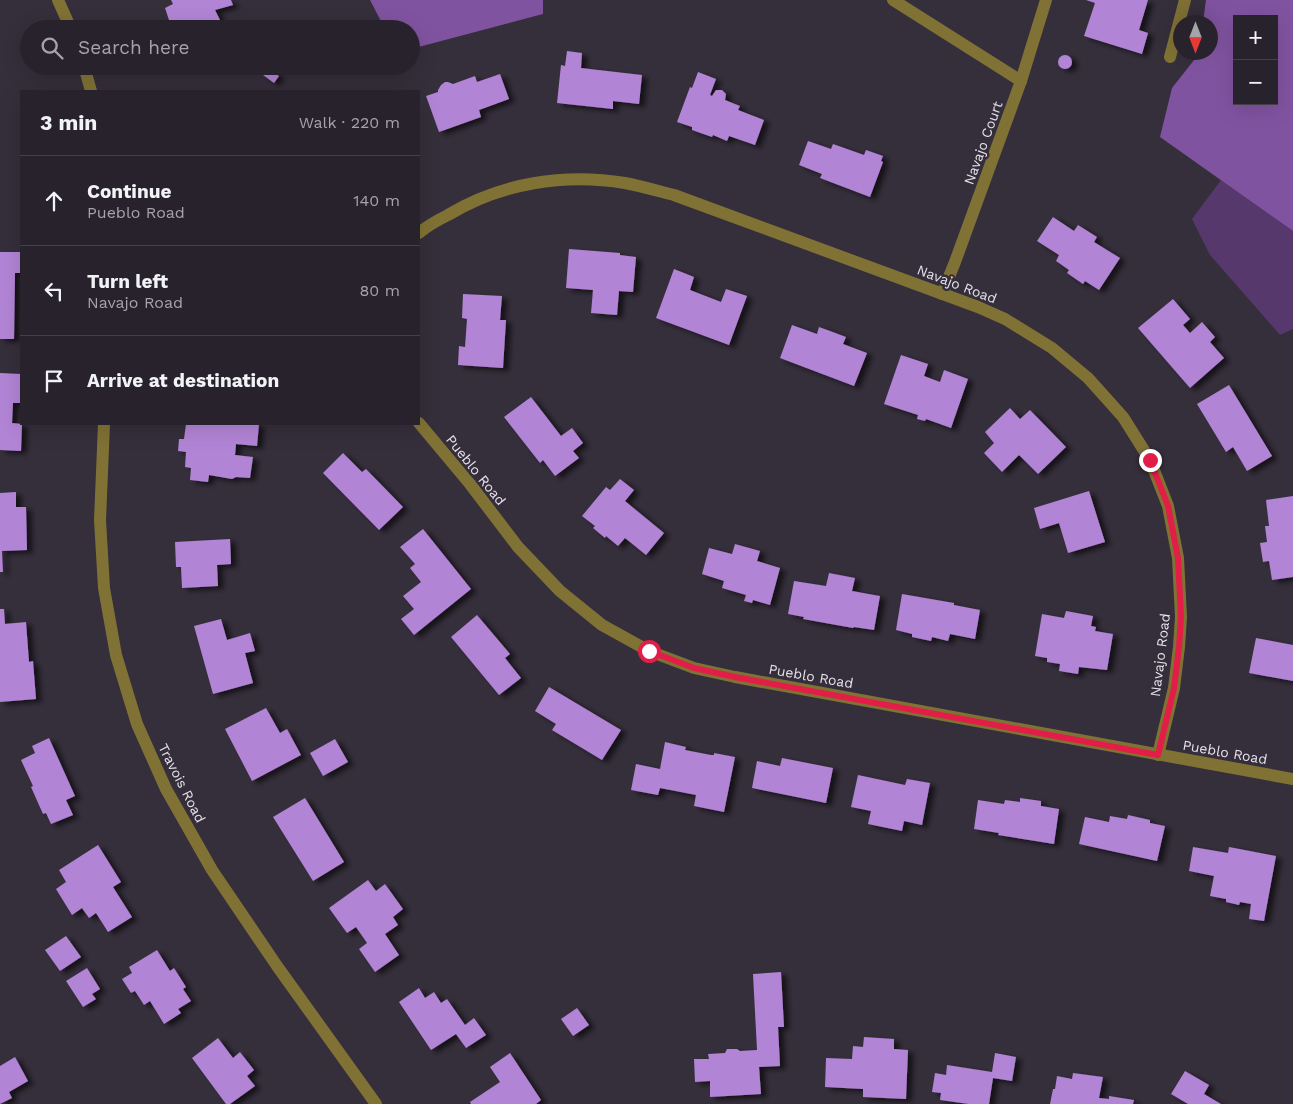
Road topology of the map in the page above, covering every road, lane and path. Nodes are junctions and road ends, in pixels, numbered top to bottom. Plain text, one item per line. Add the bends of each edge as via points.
1 (58, 0) edge
2 (893, 0) edge
3 (1046, 0) edge
4 (1185, 0) edge
5 (67, 20) edge
6 (1170, 58) dead end
7 (87, 75) edge
8 (1021, 81) junction
9 (91, 90) edge
10 (420, 232) edge
11 (942, 294) junction
12 (420, 424) edge
13 (104, 425) edge
14 (1158, 755) junction
15 (1293, 779) edge
16 (376, 1104) edge

1 - 5 street
2 - 8 street
3 - 8 street, Navajo Court
4 - 6 street
7 - 9 street
8 - 11 street, Navajo Court
10 - 11 street, Navajo Road via 461,207 512,187 577,179 625,183 674,195
11 - 14 street, Navajo Road via 1005,319 1052,348 1088,378 1123,417 1150,460 1168,506 1175,541 1181,617 1174,688
12 - 14 street, Pueblo Road via 518,547 560,592 602,625 649,651 694,668 735,677
13 - 16 street, Travois Road via 100,520 104,588 116,655 137,724 166,789 212,870
14 - 15 street, Pueblo Road

